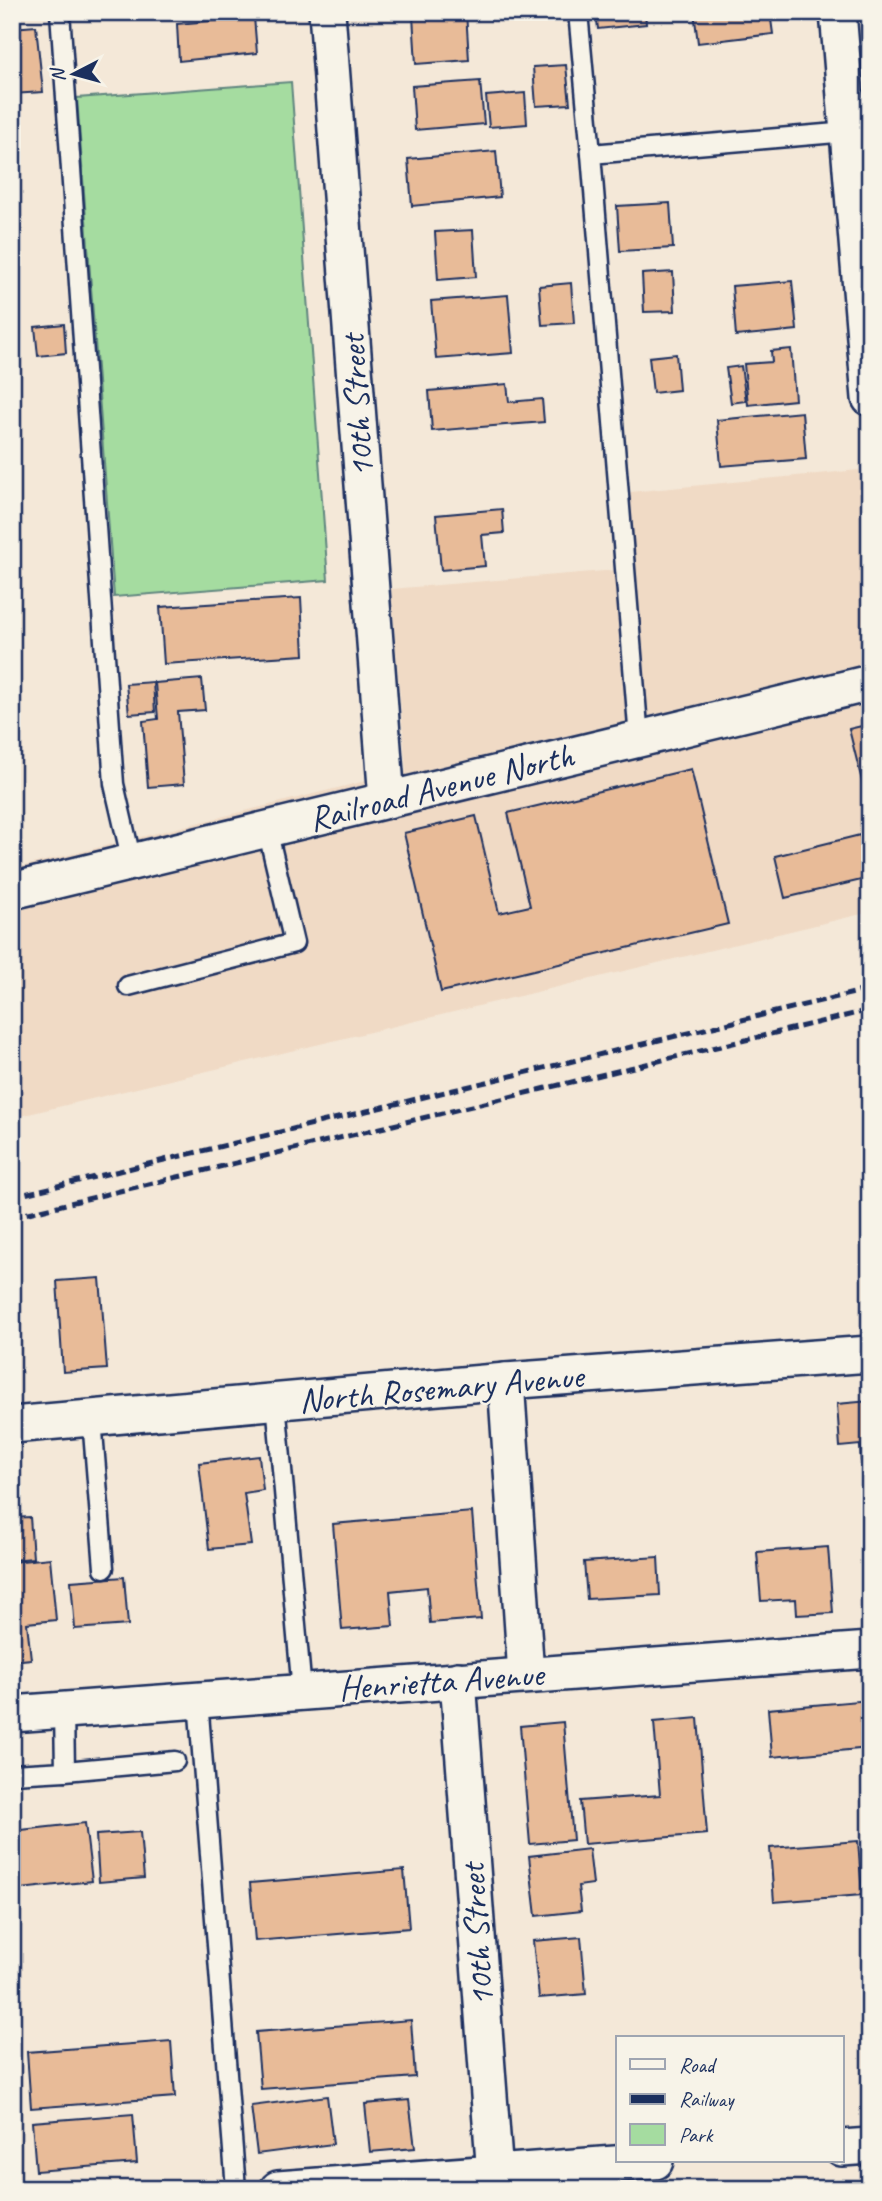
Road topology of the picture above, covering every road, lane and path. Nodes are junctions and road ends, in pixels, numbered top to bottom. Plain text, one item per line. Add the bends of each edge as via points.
1 (60, 12) edge
2 (327, 12) edge
3 (578, 12) edge
4 (838, 12) edge
5 (848, 132) junction
6 (591, 154) junction
7 (870, 398) edge
8 (870, 683) edge
9 (639, 739) junction
10 (387, 800) junction
11 (267, 829) junction
12 (132, 862) junction
13 (12, 891) edge
14 (128, 986) dead end
15 (870, 1354) edge
16 (506, 1381) junction
17 (276, 1402) junction
18 (92, 1419) junction
19 (12, 1425) edge
20 (104, 1568) dead end
21 (870, 1650) edge
22 (526, 1675) junction
23 (458, 1680) junction
24 (302, 1692) junction
25 (198, 1700) junction
26 (64, 1710) junction
27 (12, 1714) edge
28 (176, 1761) dead end
29 (65, 1771) junction
30 (12, 1774) edge
31 (870, 2146) edge
32 (844, 2148) edge
33 (647, 2162) edge
34 (495, 2180) edge
35 (236, 2189) edge
36 (278, 2189) edge

1 - 12 lane via 114,784
2 - 10 street, 10th Street
3 - 6 lane
4 - 5 street
5 - 6 lane
5 - 7 street
6 - 9 lane
8 - 9 street, Railroad Avenue North
9 - 10 street, Railroad Avenue North
10 - 11 street, Railroad Avenue North
11 - 12 street, Railroad Avenue North
11 - 14 lane via 294,943
12 - 13 street, Railroad Avenue North
15 - 16 street, North Rosemary Avenue
16 - 17 street, North Rosemary Avenue
16 - 22 street
17 - 18 street, North Rosemary Avenue
17 - 24 lane
18 - 19 street, North Rosemary Avenue
18 - 20 lane
21 - 22 street, Henrietta Avenue
22 - 23 street, Henrietta Avenue
23 - 24 street, Henrietta Avenue
23 - 34 street, 10th Street
24 - 25 street, Henrietta Avenue
25 - 26 street, Henrietta Avenue
25 - 35 lane
26 - 27 street, Henrietta Avenue
26 - 29 lane
28 - 29 lane
29 - 30 lane
31 - 32 street
33 - 34 street
34 - 36 street

